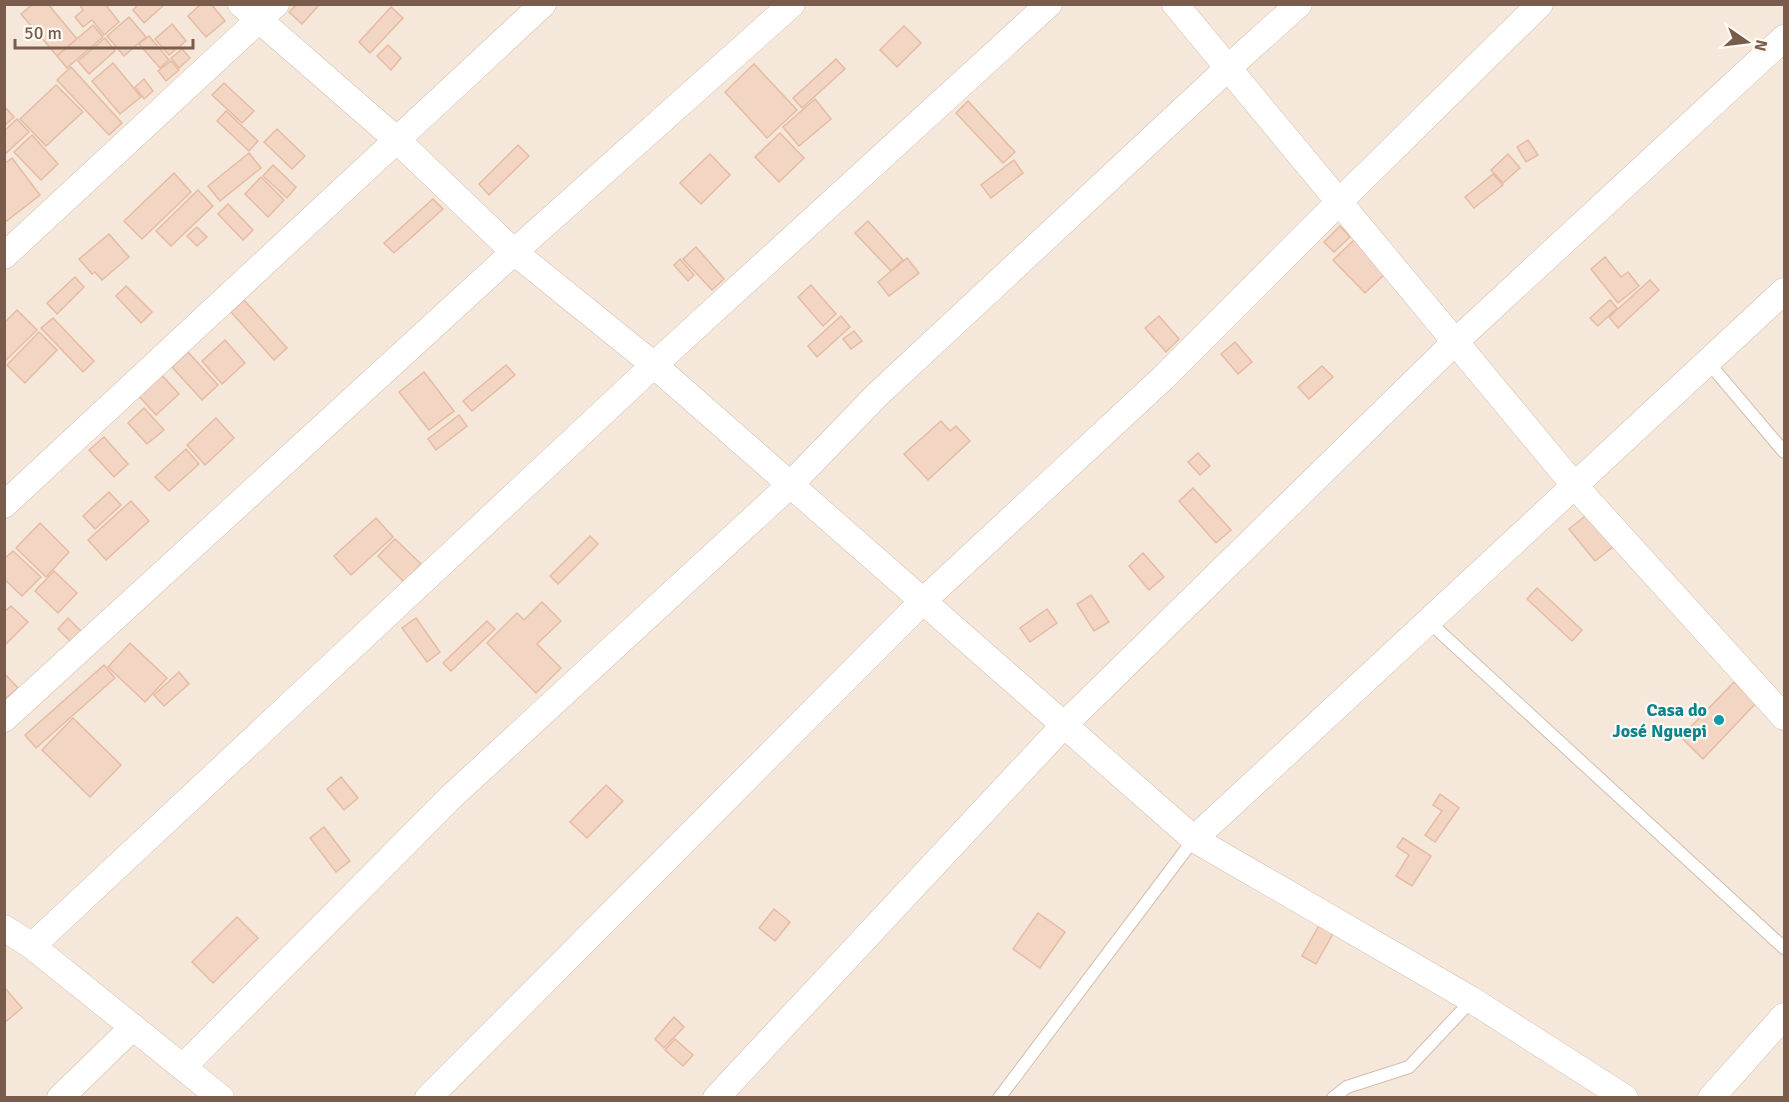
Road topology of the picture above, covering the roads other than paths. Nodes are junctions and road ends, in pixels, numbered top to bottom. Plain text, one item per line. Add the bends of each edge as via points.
1 (543, 4) edge
2 (792, 4) edge
3 (1049, 4) edge
4 (1175, 4) edge
5 (1299, 4) edge
6 (1540, 4) edge
7 (259, 10) edge
8 (1785, 38) edge
9 (1228, 68) junction
10 (396, 140) junction
11 (1339, 202) junction
12 (514, 252) junction
13 (4, 256) edge
14 (1785, 291) edge
15 (1455, 342) junction
16 (1708, 362) junction
17 (654, 365) junction
18 (1785, 452) edge
19 (790, 484) junction
20 (1574, 485) junction
21 (4, 505) edge
22 (923, 602) junction
23 (1428, 621) junction
24 (1785, 717) edge
25 (4, 719) edge
26 (1064, 725) junction
27 (1194, 838) junction
28 (4, 928) edge
29 (32, 946) junction
30 (1785, 948) edge
31 (1473, 1000) junction
32 (1785, 1016) edge
33 (133, 1027) junction
34 (183, 1066) junction
35 (60, 1098) edge
36 (222, 1098) edge
37 (428, 1098) edge
38 (716, 1098) edge
39 (999, 1098) edge
40 (1333, 1098) edge
41 (1625, 1098) edge
42 (1712, 1098) edge

1 - 10 street
2 - 12 street
3 - 17 street
4 - 9 street
5 - 9 street
6 - 11 street
7 - 10 street
7 - 13 street
8 - 15 street
9 - 11 street
9 - 19 street via 877,395
10 - 12 street
10 - 21 street
11 - 15 street
11 - 22 street via 1163,378
12 - 17 street
12 - 25 street
14 - 16 street
15 - 20 street
15 - 26 street
16 - 18 lane
16 - 20 street
17 - 19 street
17 - 29 street
19 - 22 street
19 - 34 street via 451,797
20 - 23 street
20 - 24 street
22 - 26 street
22 - 37 street
23 - 27 street
23 - 30 lane
26 - 27 street
26 - 38 street
27 - 31 street
27 - 39 lane
28 - 29 street
29 - 33 street
31 - 40 lane via 1409,1067 1347,1087
31 - 41 street
32 - 42 street
33 - 34 street
33 - 35 street
34 - 36 street

